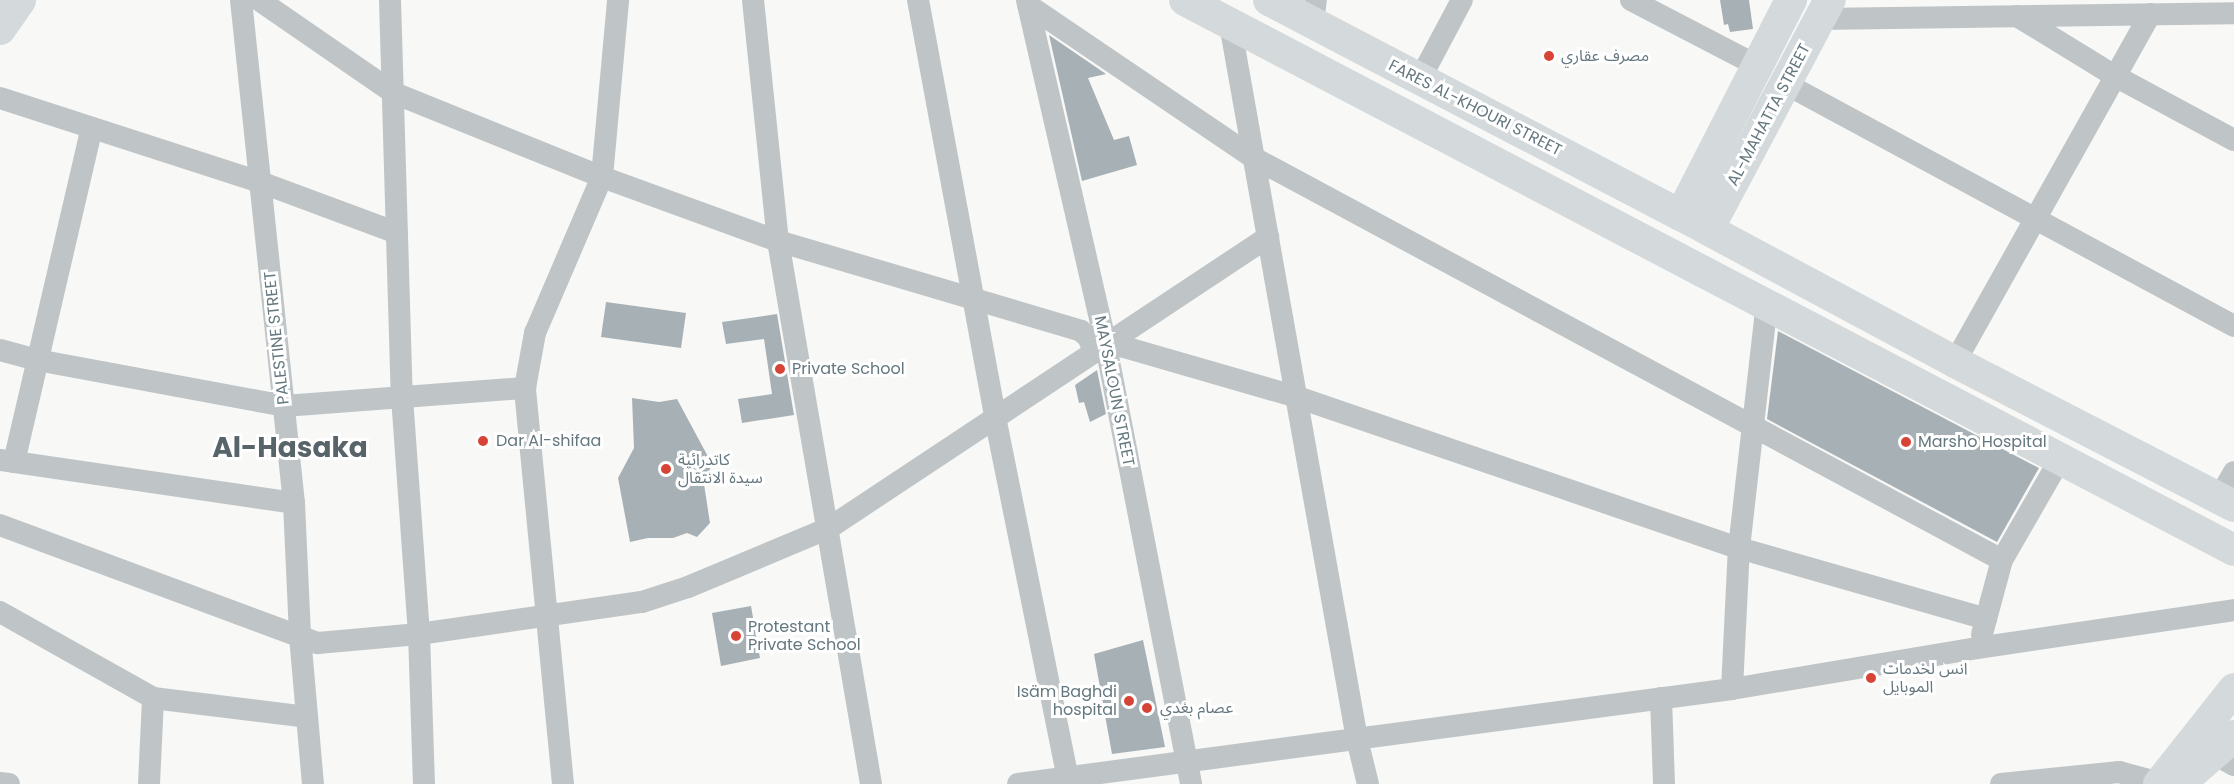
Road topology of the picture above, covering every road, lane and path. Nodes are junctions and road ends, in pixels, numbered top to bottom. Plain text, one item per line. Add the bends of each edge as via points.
1 (20, 0) edge
2 (241, 0) edge
3 (259, 0) edge
4 (390, 0) edge
5 (618, 0) edge
6 (753, 0) edge
7 (918, 0) edge
8 (1185, 0) edge
9 (1269, 0) edge
10 (1462, 0) edge
11 (1631, 0) edge
12 (1791, 0) edge
13 (1028, 2) edge
14 (2232, 9) edge
15 (1825, 10) edge
16 (1314, 12) edge
17 (2150, 14) junction
18 (2017, 16) junction
19 (1230, 24) junction
20 (0, 28) edge
21 (1758, 66) junction
22 (2115, 76) junction
23 (1420, 79) junction
24 (1786, 84) junction
25 (394, 93) junction
26 (0, 98) edge
27 (92, 128) junction
28 (2234, 140) edge
29 (1254, 158) junction
30 (602, 177) junction
31 (260, 182) junction
32 (2036, 219) junction
33 (1695, 222) junction
34 (397, 233) junction
35 (1268, 237) junction
36 (778, 241) junction
37 (974, 298) junction
38 (1767, 304) junction
39 (2234, 326) edge
40 (1106, 346) junction
41 (0, 350) edge
42 (37, 360) junction
43 (1955, 362) junction
44 (525, 388) junction
45 (402, 397) junction
46 (1297, 397) junction
47 (284, 406) junction
48 (995, 417) junction
49 (1753, 425) junction
50 (2060, 459) junction
51 (7, 461) edge
52 (2229, 492) edge
53 (294, 503) junction
54 (0, 525) edge
55 (829, 528) junction
56 (1739, 548) junction
57 (2234, 550) edge
58 (2002, 560) junction
59 (2234, 610) edge
60 (0, 612) edge
61 (548, 616) junction
62 (1986, 619) junction
63 (419, 634) junction
64 (300, 636) junction
65 (1977, 648) junction
66 (1732, 689) junction
67 (2234, 689) edge
68 (153, 698) junction
69 (1661, 698) junction
70 (307, 717) junction
71 (1357, 739) junction
72 (2227, 752) edge
73 (1186, 762) junction
74 (1069, 781) edge
75 (0, 783) edge
76 (9, 784) edge
77 (149, 784) edge
78 (313, 784) edge
79 (424, 784) edge
80 (563, 784) edge
81 (871, 784) edge
82 (1018, 784) edge
83 (1191, 784) edge
84 (1368, 784) edge
85 (1664, 784) edge
86 (2001, 784) edge
87 (2165, 784) edge

1 - 20 street
2 - 31 street, PALESTINE STREET
3 - 25 street
4 - 25 street
5 - 30 street
6 - 36 street
7 - 37 street
8 - 19 street
9 - 16 street, FARES AL-KHOURI STREET
10 - 23 street
11 - 21 street
12 - 21 street, AL-MAHATTA STREET
13 - 29 street
13 - 40 street, MAYSALOUN STREET
14 - 17 street
15 - 18 street
15 - 24 street, AL-MAHATTA STREET
16 - 23 street, FARES AL-KHOURI STREET
17 - 18 street
17 - 22 street
18 - 22 street
19 - 29 street
19 - 38 street
21 - 33 street, AL-MAHATTA STREET
22 - 28 street
22 - 32 street
23 - 33 street, FARES AL-KHOURI STREET
24 - 32 street
24 - 33 street, AL-MAHATTA STREET
25 - 30 street
25 - 34 street
26 - 27 street
27 - 31 street
27 - 42 street
29 - 35 street
29 - 49 street
30 - 36 street
30 - 44 street via 535,333
31 - 34 street
31 - 47 street, PALESTINE STREET
32 - 39 street
32 - 43 street
33 - 43 street, FARES AL-KHOURI STREET
34 - 45 street
35 - 40 street
35 - 46 street
36 - 37 street
36 - 55 street
37 - 40 street via 1081,331
37 - 48 street
38 - 49 street
38 - 50 street
40 - 46 street via 1124,347
40 - 48 street
40 - 73 street, MAYSALOUN STREET
41 - 42 street
42 - 47 street
42 - 51 street
43 - 52 street, FARES AL-KHOURI STREET
44 - 45 street
44 - 61 street
45 - 47 street
45 - 63 street
46 - 56 street
46 - 71 street
47 - 53 street, PALESTINE STREET
48 - 55 street
48 - 74 street
49 - 56 street
49 - 58 street
50 - 57 street
50 - 58 street
51 - 53 street
53 - 64 street, PALESTINE STREET
54 - 64 street
55 - 61 street via 665,595
55 - 81 street
56 - 62 street
56 - 66 street
58 - 62 street
59 - 65 street
60 - 68 street
61 - 63 street
61 - 80 street
62 - 65 street
63 - 64 street via 318,643
63 - 79 street
64 - 70 street, PALESTINE STREET
65 - 66 street
66 - 69 street
67 - 87 street
68 - 70 street
68 - 77 street
69 - 71 street
69 - 85 street
70 - 78 street, PALESTINE STREET
71 - 73 street
71 - 84 street
72 - 87 street
73 - 74 street
73 - 83 street, MAYSALOUN STREET
74 - 82 street
75 - 76 street
86 - 87 street via 2119,772

